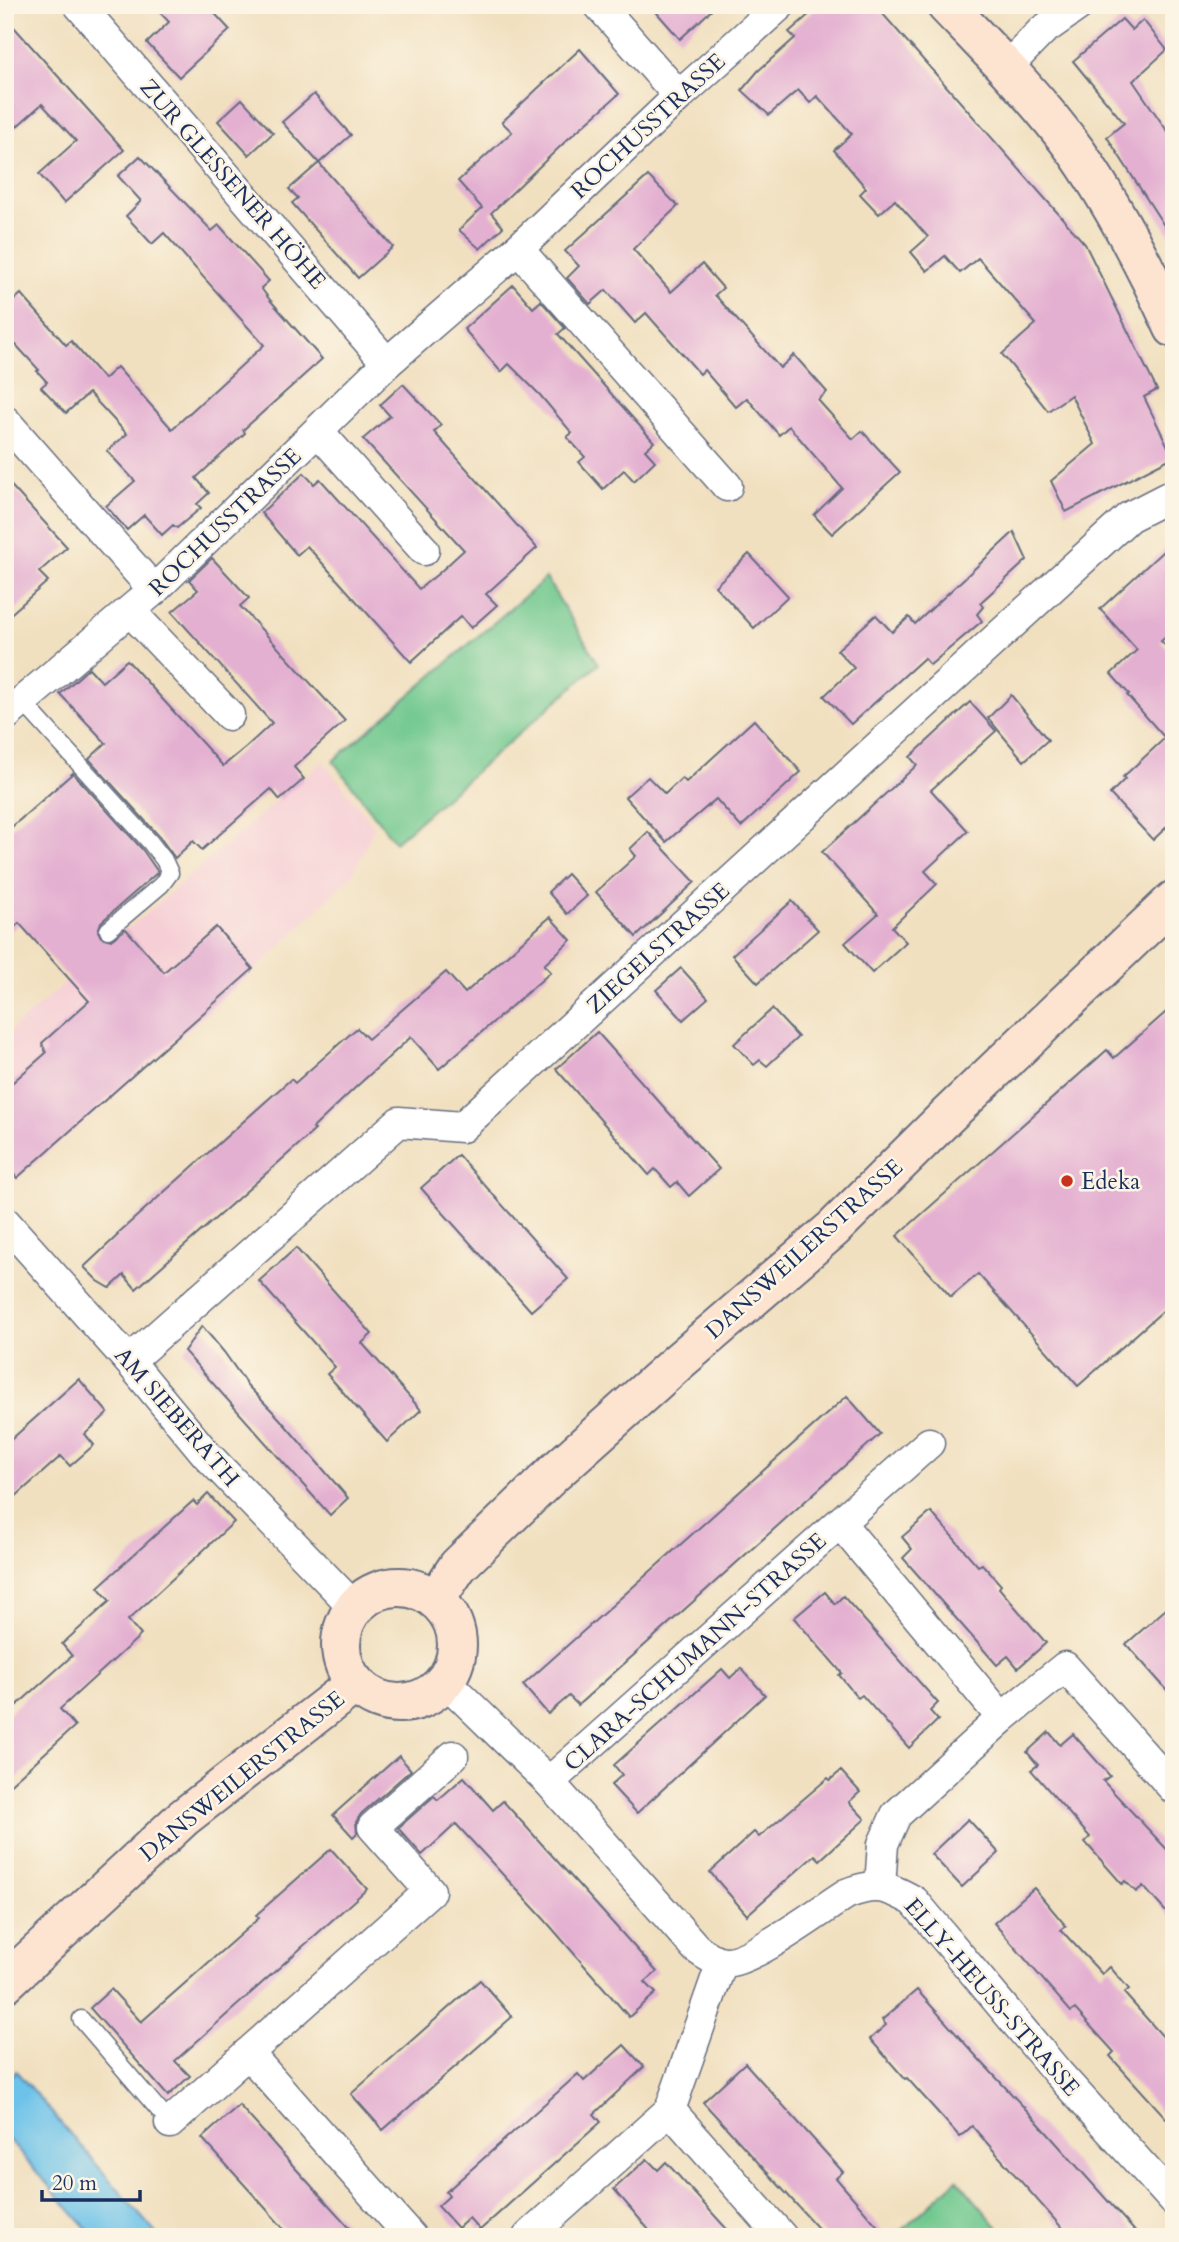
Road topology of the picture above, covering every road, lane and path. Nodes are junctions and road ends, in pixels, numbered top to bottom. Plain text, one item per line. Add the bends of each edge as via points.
1 (79, 5) edge
2 (599, 5) edge
3 (780, 5) edge
4 (947, 5) edge
5 (1079, 5) edge
6 (1007, 67) junction
7 (679, 96) junction
8 (518, 249) junction
9 (1174, 328) edge
10 (387, 363) junction
11 (5, 421) edge
12 (318, 431) junction
13 (727, 486) dead end
14 (1174, 494) edge
15 (424, 550) dead end
16 (154, 590) junction
17 (131, 612) junction
18 (14, 709) edge
19 (229, 715) dead end
20 (1174, 900) edge
21 (108, 930) dead end
22 (5, 1223) edge
23 (129, 1361) junction
24 (929, 1443) dead end
25 (840, 1523) junction
26 (436, 1599) junction
27 (354, 1607) junction
28 (445, 1681) junction
29 (355, 1684) junction
30 (1002, 1718) junction
31 (453, 1756) dead end
32 (550, 1782) junction
33 (1174, 1789) edge
34 (880, 1886) junction
35 (722, 1962) junction
36 (5, 1983) edge
37 (81, 2020) dead end
38 (248, 2053) junction
39 (670, 2110) junction
40 (170, 2123) joint
41 (1174, 2201) edge
42 (411, 2237) edge
43 (528, 2237) edge
44 (782, 2237) edge

1 - 10 street, ZUR GLESSENER HÖHE
2 - 7 street
3 - 7 street, ROCHUSSTRASSE
4 - 6 main road
5 - 6 street via 1042,31
6 - 9 main road via 1077,153 1104,195
7 - 8 street, ROCHUSSTRASSE
8 - 10 street, ROCHUSSTRASSE
8 - 13 street
10 - 12 street, ROCHUSSTRASSE
11 - 16 street
12 - 15 street, ROCHUSSTRASSE
12 - 16 street, ROCHUSSTRASSE
14 - 23 street, ZIEGELSTRASSE via 1129,517 462,1127 399,1122
16 - 17 street, ROCHUSSTRASSE
17 - 18 street, ROCHUSSTRASSE
17 - 19 street, ROCHUSSTRASSE
18 - 21 lane via 150,842 170,873
20 - 26 main road, DANSWEILERSTRASSE via 833,1229 554,1473 458,1566
22 - 23 street, AM SIEBERATH
23 - 27 street, AM SIEBERATH via 206,1454
24 - 25 street, CLARA-SCHUMANN-STRASSE
25 - 30 street, CLARA-SCHUMANN-STRASSE
25 - 32 street, CLARA-SCHUMANN-STRASSE
26 - 27 main road via 402,1586 384,1588
26 - 28 main road via 448,1612 458,1647
27 - 29 main road, DANSWEILERSTRASSE via 341,1637 341,1654
28 - 29 main road, DANSWEILERSTRASSE via 433,1693 401,1703 384,1701
28 - 32 street
29 - 36 main road, DANSWEILERSTRASSE via 183,1818
30 - 33 street via 1065,1667
30 - 34 street via 896,1815 883,1844
31 - 38 street via 373,1827 430,1891
32 - 35 street via 696,1948
34 - 35 street, ELLY-HEUSS-STRASSE via 846,1894 744,1958
34 - 41 street, ELLY-HEUSS-STRASSE via 914,1901 1058,2073
35 - 39 street
37 - 40 lane
38 - 40 street
38 - 42 street
39 - 43 street
39 - 44 street

